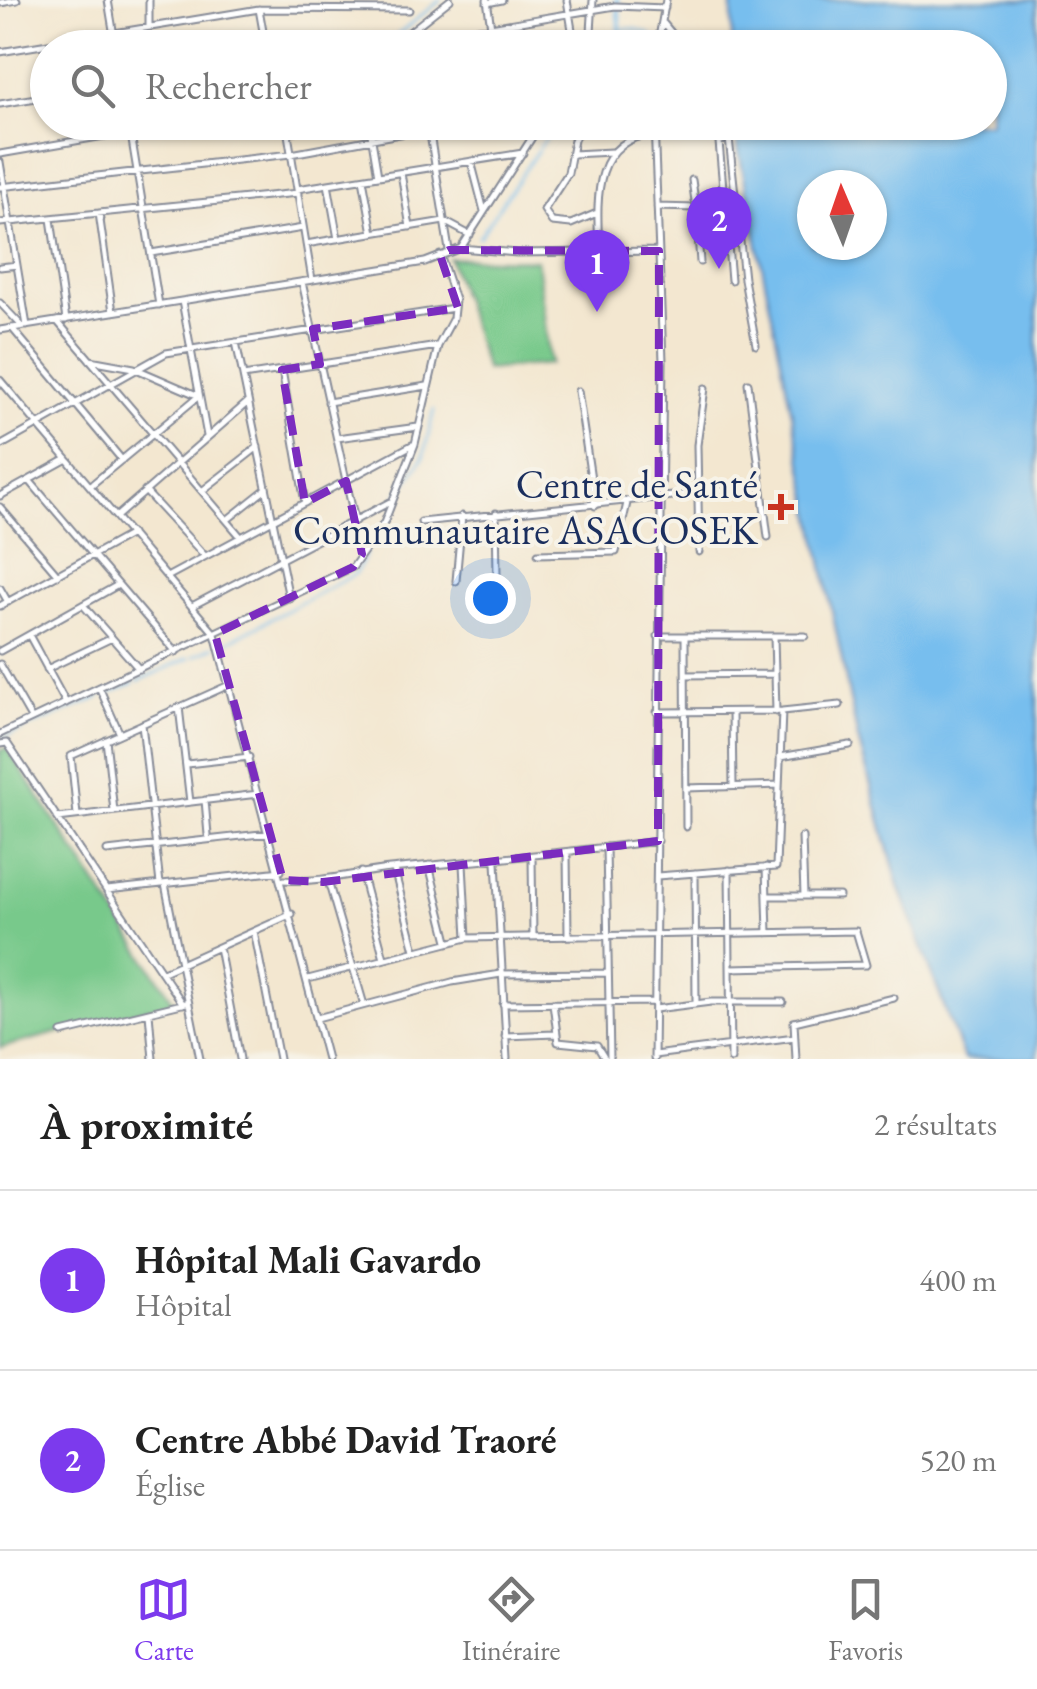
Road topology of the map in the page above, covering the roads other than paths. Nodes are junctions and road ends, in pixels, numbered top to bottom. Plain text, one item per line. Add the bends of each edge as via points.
1 (17, 0) edge
2 (108, 0) edge
3 (149, 0) edge
4 (338, 0) edge
5 (450, 0) edge
6 (502, 0) edge
7 (566, 0) edge
8 (593, 0) edge
9 (487, 1) edge
10 (0, 3) edge
11 (666, 4) edge
12 (259, 9) junction
13 (338, 10) junction
14 (409, 10) dead end
15 (593, 10) junction
16 (569, 14) junction
17 (149, 27) junction
18 (491, 27) junction
19 (663, 27) junction
20 (113, 30) edge
21 (132, 30) edge
22 (263, 30) edge
23 (412, 30) edge
24 (477, 30) edge
25 (491, 30) edge
26 (571, 30) edge
27 (591, 30) edge
28 (662, 30) edge
29 (666, 30) edge
30 (30, 47) edge
31 (0, 52) edge
32 (30, 99) edge
33 (0, 104) edge
34 (83, 140) edge
35 (131, 140) edge
36 (289, 140) edge
37 (367, 140) edge
38 (372, 140) edge
39 (430, 140) edge
40 (531, 140) edge
41 (577, 140) edge
42 (624, 140) edge
43 (654, 140) edge
44 (725, 140) edge
45 (732, 140) edge
46 (612, 152) junction
47 (523, 153) junction
48 (0, 154) edge
49 (291, 154) junction
50 (572, 154) junction
51 (0, 162) edge
52 (471, 162) junction
53 (435, 167) junction
54 (137, 172) junction
55 (401, 173) junction
56 (378, 176) junction
57 (363, 179) junction
58 (692, 180) dead end
59 (328, 184) junction
60 (2, 187) edge
61 (297, 191) junction
62 (726, 206) junction
63 (656, 207) junction
64 (696, 208) junction
65 (144, 209) junction
66 (485, 212) junction
67 (597, 212) junction
68 (98, 213) junction
69 (52, 218) junction
70 (444, 221) junction
71 (10, 222) junction
72 (0, 223) edge
73 (410, 226) junction
74 (303, 228) junction
75 (373, 233) junction
76 (470, 235) junction
77 (338, 238) junction
78 (306, 244) junction
79 (462, 248) junction
80 (449, 250) junction
81 (659, 250) junction
82 (600, 251) junction
83 (151, 253) junction
84 (440, 254) junction
85 (700, 262) dead end
86 (17, 266) junction
87 (0, 267) edge
88 (312, 280) junction
89 (731, 280) dead end
90 (302, 282) junction
91 (182, 301) junction
92 (0, 303) edge
93 (160, 305) junction
94 (454, 308) junction
95 (113, 312) junction
96 (66, 320) junction
97 (57, 321) junction
98 (25, 326) junction
99 (12, 328) junction
100 (312, 329) junction
101 (0, 330) edge
102 (236, 341) junction
103 (756, 345) dead end
104 (438, 346) junction
105 (190, 349) junction
106 (90, 360) junction
107 (320, 364) junction
108 (134, 368) junction
109 (282, 370) junction
110 (243, 376) junction
111 (0, 380) edge
112 (110, 382) junction
113 (748, 383) dead end
114 (427, 386) junction
115 (705, 388) dead end
116 (578, 391) dead end
117 (199, 396) junction
118 (248, 402) junction
119 (328, 402) junction
120 (75, 403) junction
121 (38, 424) junction
122 (419, 427) junction
123 (153, 434) junction
124 (207, 438) junction
125 (336, 438) junction
126 (415, 444) junction
127 (0, 446) edge
128 (258, 448) junction
129 (66, 459) junction
130 (122, 460) junction
131 (178, 463) junction
132 (28, 480) junction
133 (346, 481) junction
134 (90, 486) junction
135 (760, 487) junction
136 (266, 489) junction
137 (145, 491) junction
138 (202, 492) junction
139 (696, 495) junction
140 (0, 496) edge
141 (662, 497) junction
142 (305, 502) junction
143 (390, 502) junction
144 (626, 503) junction
145 (595, 506) junction
146 (0, 507) edge
147 (496, 512) junction
148 (462, 516) junction
149 (116, 517) junction
150 (227, 520) junction
151 (272, 520) junction
152 (354, 520) junction
153 (421, 522) dead end
154 (131, 534) junction
155 (241, 537) junction
156 (768, 538) dead end
157 (699, 552) dead end
158 (538, 554) dead end
159 (93, 555) junction
160 (204, 556) junction
161 (281, 560) junction
162 (58, 574) junction
163 (498, 575) dead end
164 (166, 577) junction
165 (456, 582) dead end
166 (118, 585) junction
167 (0, 588) edge
168 (289, 598) junction
169 (8, 602) junction
170 (83, 604) junction
171 (0, 606) edge
172 (192, 606) junction
173 (215, 634) junction
174 (29, 635) junction
175 (658, 636) junction
176 (685, 636) junction
177 (774, 636) junction
178 (805, 636) dead end
179 (112, 638) junction
180 (0, 651) edge
181 (176, 652) junction
182 (0, 664) edge
183 (47, 669) junction
184 (138, 669) junction
185 (775, 674) junction
186 (685, 675) junction
187 (229, 685) junction
188 (99, 687) junction
189 (66, 703) junction
190 (840, 704) dead end
191 (179, 708) junction
192 (657, 712) junction
193 (685, 712) junction
194 (732, 712) junction
195 (779, 712) junction
196 (32, 719) junction
197 (142, 724) junction
198 (0, 734) edge
199 (120, 734) junction
200 (106, 740) junction
201 (0, 744) edge
202 (850, 745) dead end
203 (249, 757) junction
204 (780, 757) junction
205 (186, 764) junction
206 (779, 785) junction
207 (732, 786) junction
208 (686, 788) junction
209 (259, 794) junction
210 (205, 800) junction
211 (190, 802) junction
212 (152, 806) junction
213 (114, 811) junction
214 (77, 815) junction
215 (58, 818) junction
216 (686, 826) dead end
217 (270, 833) junction
218 (208, 835) dead end
219 (802, 837) dead end
220 (658, 841) junction
221 (156, 846) junction
222 (606, 848) junction
223 (107, 851) dead end
224 (567, 852) junction
225 (532, 857) junction
226 (496, 862) junction
227 (464, 864) junction
228 (428, 866) junction
229 (766, 867) junction
230 (394, 869) junction
231 (729, 870) junction
232 (281, 871) junction
233 (361, 872) junction
234 (696, 873) junction
235 (657, 876) junction
236 (283, 880) junction
237 (328, 881) junction
238 (162, 884) junction
239 (106, 890) junction
240 (767, 896) junction
241 (804, 896) junction
242 (839, 896) dead end
243 (292, 914) junction
244 (254, 931) junction
245 (768, 932) junction
246 (730, 933) junction
247 (696, 934) junction
248 (656, 935) junction
249 (568, 936) junction
250 (607, 936) junction
251 (533, 937) junction
252 (467, 938) junction
253 (499, 938) junction
254 (448, 942) junction
255 (218, 947) junction
256 (416, 950) junction
257 (384, 958) junction
258 (180, 964) junction
259 (353, 967) junction
260 (730, 968) junction
261 (162, 972) junction
262 (608, 973) junction
263 (500, 974) junction
264 (308, 979) junction
265 (894, 998) dead end
266 (608, 1002) junction
267 (730, 1002) junction
268 (783, 1002) dead end
269 (186, 1003) junction
270 (554, 1003) junction
271 (502, 1004) junction
272 (696, 1004) junction
273 (364, 1005) junction
274 (655, 1006) junction
275 (150, 1013) junction
276 (317, 1018) junction
277 (62, 1033) dead end
278 (555, 1034) junction
279 (506, 1036) junction
280 (795, 1036) junction
281 (731, 1045) junction
282 (654, 1057) edge
283 (153, 1059) edge
284 (200, 1059) edge
285 (240, 1059) edge
286 (278, 1059) edge
287 (327, 1059) edge
288 (507, 1059) edge
289 (607, 1059) edge
290 (731, 1059) edge
291 (796, 1059) edge

1 - 10 street
2 - 20 street
3 - 17 street
4 - 13 street
5 - 23 street
6 - 9 street
7 - 16 street
8 - 15 street
9 - 18 street
11 - 15 street
11 - 19 street
12 - 13 street
12 - 17 street
12 - 22 street
13 - 14 street
15 - 16 street
15 - 27 street
16 - 18 street
16 - 26 street
17 - 21 street
18 - 24 street
18 - 25 street
19 - 28 street
19 - 29 street
30 - 31 street
32 - 33 street
34 - 48 street
35 - 54 street
36 - 49 street
37 - 49 street
38 - 56 street
39 - 53 street
40 - 47 street
41 - 50 street
42 - 46 street
43 - 63 street
44 - 62 street via 718,142
45 - 103 street
46 - 50 street
46 - 67 street
47 - 52 street
47 - 66 street
49 - 54 street
49 - 61 street
50 - 67 street via 545,214 563,225
51 - 60 street
52 - 53 street
52 - 66 street
53 - 55 street
53 - 70 street
54 - 60 street
54 - 65 street
55 - 56 street
55 - 73 street
56 - 57 street
57 - 59 street
57 - 75 street
58 - 64 street
59 - 61 street
59 - 77 street
60 - 71 street
61 - 65 street
61 - 74 street
62 - 64 street
62 - 89 street
63 - 64 street
63 - 81 street
64 - 85 street
65 - 68 street
65 - 83 street
66 - 76 street
67 - 82 street
68 - 69 street
68 - 95 street
69 - 71 street
69 - 96 street
70 - 73 street
70 - 76 street
70 - 80 street
71 - 72 street
71 - 86 street
73 - 75 street
74 - 78 street
74 - 83 street
75 - 77 street
76 - 79 street
77 - 78 street
78 - 88 street
79 - 80 street
79 - 82 street
80 - 84 street
81 - 82 street
81 - 141 street
83 - 93 street
84 - 88 street
84 - 94 street
86 - 87 street
86 - 98 street
88 - 90 street
90 - 91 street
90 - 100 street
91 - 93 street
91 - 105 street
92 - 98 street
93 - 95 street
94 - 100 street
94 - 104 street
95 - 96 street
96 - 97 street
97 - 98 street
97 - 106 street
98 - 99 street
99 - 101 street
99 - 120 street
100 - 102 street
100 - 107 street
102 - 105 street
102 - 110 street
104 - 107 street
104 - 114 street
105 - 108 street
105 - 117 street
106 - 108 street
106 - 112 street
107 - 109 street
107 - 119 street
108 - 112 street
108 - 117 street
109 - 110 street
109 - 142 street
110 - 118 street
111 - 121 street
112 - 120 street
112 - 123 street
113 - 135 street
114 - 119 street
114 - 122 street
115 - 139 street
116 - 145 street
117 - 123 street
117 - 124 street
118 - 124 street
118 - 128 street
119 - 125 street
120 - 121 street
120 - 130 street
121 - 127 street
121 - 129 street
122 - 125 street
122 - 126 street
123 - 130 street
123 - 131 street
124 - 131 street
125 - 133 street
126 - 133 street
126 - 143 street
128 - 136 street
128 - 138 street
129 - 132 street
129 - 134 street
130 - 134 street
131 - 137 street
131 - 138 street
132 - 140 street
132 - 159 street
133 - 142 street
133 - 152 street
134 - 149 street
135 - 139 street
135 - 156 street
136 - 150 street
136 - 151 street
137 - 149 street
137 - 160 street
138 - 150 street
139 - 141 street
139 - 157 street
141 - 144 street
141 - 175 street
142 - 151 street
143 - 152 street
143 - 168 street via 384,523 353,567
144 - 145 street
144 - 158 street via 616,552
145 - 147 street
146 - 162 street
147 - 148 street
147 - 163 street
148 - 153 street
148 - 165 street
149 - 154 street
150 - 155 street
151 - 155 street
151 - 161 street
152 - 161 street
154 - 159 street
154 - 164 street
155 - 160 street
159 - 162 street
159 - 166 street
160 - 164 street
161 - 168 street
161 - 172 street
162 - 169 street
164 - 172 street
166 - 170 street
166 - 181 street
167 - 169 street
168 - 173 street
169 - 171 street
170 - 174 street
170 - 179 street
172 - 173 street
173 - 181 street
173 - 187 street
174 - 180 street
174 - 183 street
175 - 176 street
175 - 192 street
176 - 177 street
176 - 186 street
177 - 178 street
177 - 185 street
179 - 183 street
179 - 184 street
181 - 184 street
182 - 196 street
183 - 189 street
184 - 188 street
185 - 186 street
185 - 195 street
186 - 193 street
187 - 191 street
187 - 203 street
188 - 189 street
188 - 199 street
189 - 196 street
190 - 195 street
191 - 197 street
191 - 205 street
192 - 193 street
192 - 220 street
193 - 194 street
193 - 208 street
194 - 195 street
194 - 207 street
195 - 204 street
196 - 198 street
197 - 199 street
197 - 212 street
199 - 200 street
200 - 213 street
200 - 214 street via 71,756
201 - 215 street via 7,743
202 - 204 street
203 - 205 street
203 - 209 street
204 - 206 street
205 - 211 street
206 - 207 street
206 - 229 street via 776,867
207 - 208 street
208 - 216 street
209 - 210 street
209 - 217 street
210 - 211 street
210 - 218 street
211 - 212 street
212 - 213 street
212 - 221 street
213 - 214 street
214 - 215 street
215 - 239 street
217 - 221 street
217 - 232 street
219 - 241 street
220 - 222 street
220 - 235 street
221 - 223 street
221 - 238 street
222 - 224 street
222 - 250 street
224 - 225 street
224 - 249 street
225 - 226 street
225 - 251 street
226 - 227 street
226 - 253 street
227 - 228 street
227 - 252 street
228 - 230 street
228 - 254 street
229 - 231 street
229 - 240 street
230 - 233 street
230 - 256 street
231 - 234 street
231 - 246 street
232 - 236 street
232 - 238 street
233 - 237 street
233 - 257 street
234 - 235 street
234 - 247 street
235 - 248 street
236 - 237 street
236 - 243 street
237 - 259 street
238 - 239 street
238 - 258 street
239 - 261 street
240 - 241 street
240 - 245 street
241 - 242 street
243 - 244 street
243 - 264 street
244 - 255 street
244 - 286 street
245 - 246 street
245 - 260 street via 856,931 866,965
246 - 247 street
246 - 260 street
247 - 248 street
247 - 272 street
248 - 250 street
248 - 274 street
249 - 250 street
249 - 251 street
250 - 262 street
251 - 253 street
252 - 253 street
252 - 254 street
253 - 263 street
254 - 256 street
255 - 258 street
255 - 285 street
256 - 257 street
257 - 259 street
258 - 261 street
258 - 269 street
259 - 264 street
259 - 273 street
260 - 267 street
261 - 269 street
262 - 263 street
262 - 266 street
263 - 271 street
263 - 273 street
264 - 276 street
265 - 280 street via 797,1021
266 - 270 street
266 - 274 street
266 - 289 street
267 - 268 street
267 - 272 street
267 - 281 street
269 - 275 street
269 - 284 street
270 - 271 street
270 - 278 street
271 - 279 street
272 - 274 street
273 - 276 street
274 - 282 street
275 - 277 street
275 - 283 street
276 - 287 street
278 - 279 street
278 - 289 street via 560,1045 600,1047
279 - 288 street
280 - 281 street
280 - 291 street
281 - 282 street
281 - 290 street

